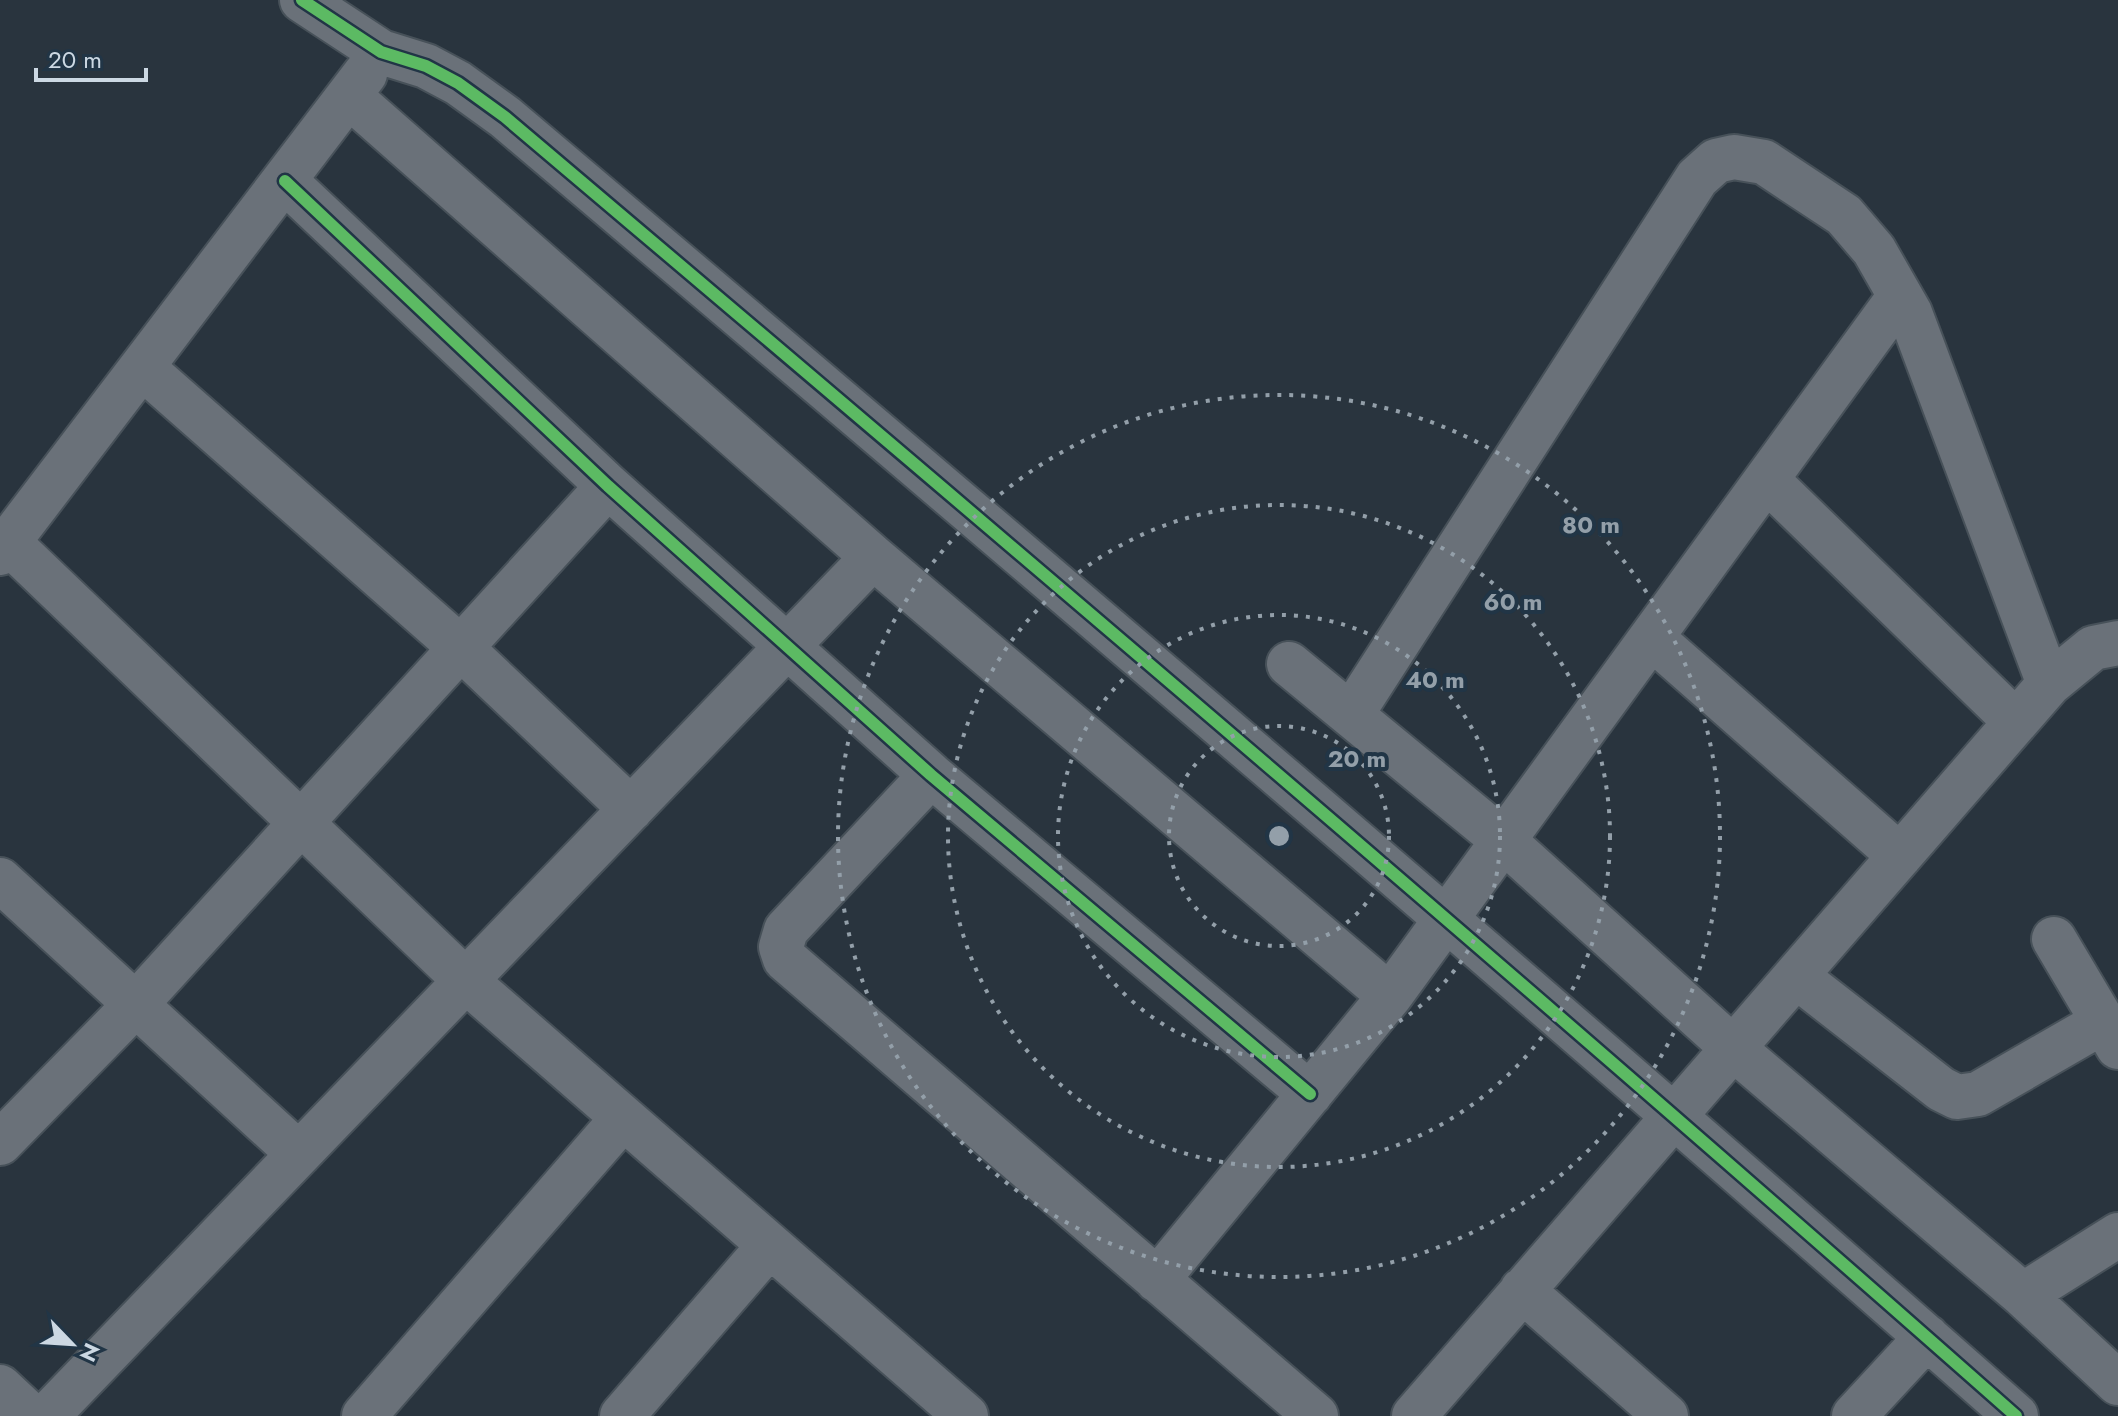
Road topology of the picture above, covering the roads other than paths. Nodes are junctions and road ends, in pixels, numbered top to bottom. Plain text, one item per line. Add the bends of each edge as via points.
1 (302, 0) edge
2 (381, 52) junction
3 (349, 96) junction
4 (285, 181) junction
5 (1900, 296) junction
6 (143, 368) junction
7 (1767, 480) junction
8 (608, 486) junction
9 (4, 548) edge
10 (873, 557) junction
11 (1652, 638) junction
12 (2118, 643) edge
13 (787, 646) junction
14 (461, 648) junction
15 (1289, 664) dead end
16 (2049, 684) junction
17 (1351, 715) junction
18 (2016, 722) junction
19 (931, 775) junction
20 (631, 809) junction
21 (300, 824) junction
22 (1504, 841) junction
23 (1900, 856) junction
24 (0, 880) edge
25 (1446, 920) junction
26 (2054, 939) dead end
27 (1796, 976) junction
28 (465, 980) junction
29 (1390, 996) junction
30 (136, 1004) junction
31 (2111, 1034) edge
32 (1734, 1049) junction
33 (1310, 1094) junction
34 (1675, 1116) junction
35 (623, 1118) junction
36 (0, 1143) edge
37 (299, 1154) junction
38 (2118, 1235) edge
39 (769, 1246) junction
40 (1157, 1280) junction
41 (1522, 1290) junction
42 (2023, 1295) junction
43 (1927, 1337) junction
44 (2118, 1383) edge
45 (0, 1387) edge
46 (31, 1416) edge
47 (47, 1416) edge
48 (364, 1416) edge
49 (622, 1416) edge
50 (966, 1416) edge
51 (1316, 1416) edge
52 (1414, 1416) edge
53 (1666, 1416) edge
54 (1854, 1416) edge
55 (2016, 1416) edge

1 - 2 street
2 - 3 street
2 - 25 street via 437,71 505,117
3 - 4 street
3 - 10 street
4 - 6 street
4 - 8 street
5 - 7 street
5 - 16 street
5 - 17 street via 1874,250 1844,215 1764,162 1734,157 1716,161 1697,178
6 - 9 street
6 - 14 street
7 - 11 street
7 - 18 street
8 - 13 street
8 - 14 street
9 - 21 street
10 - 13 street
10 - 29 street
11 - 22 street
11 - 23 street
12 - 16 street via 2093,648
13 - 19 street
13 - 20 street
14 - 20 street
14 - 21 street
15 - 17 street
16 - 18 street
17 - 22 street
18 - 23 street
19 - 33 street
19 - 40 street via 786,930 781,947 785,959
20 - 28 street
21 - 28 street
21 - 30 street
22 - 25 street
22 - 32 street
23 - 27 street
24 - 30 street
25 - 29 street
25 - 34 street
26 - 31 street
27 - 31 street via 1957,1097 1978,1094
27 - 32 street
28 - 35 street
28 - 37 street
29 - 33 street
30 - 36 street
30 - 37 street
32 - 34 street
32 - 42 street
33 - 40 street
34 - 41 street
34 - 43 street
35 - 39 street
35 - 48 street
37 - 47 street
38 - 42 street
39 - 49 street
39 - 50 street
40 - 51 street
41 - 52 street
41 - 53 street
42 - 44 street
43 - 54 street
43 - 55 street
45 - 46 street

